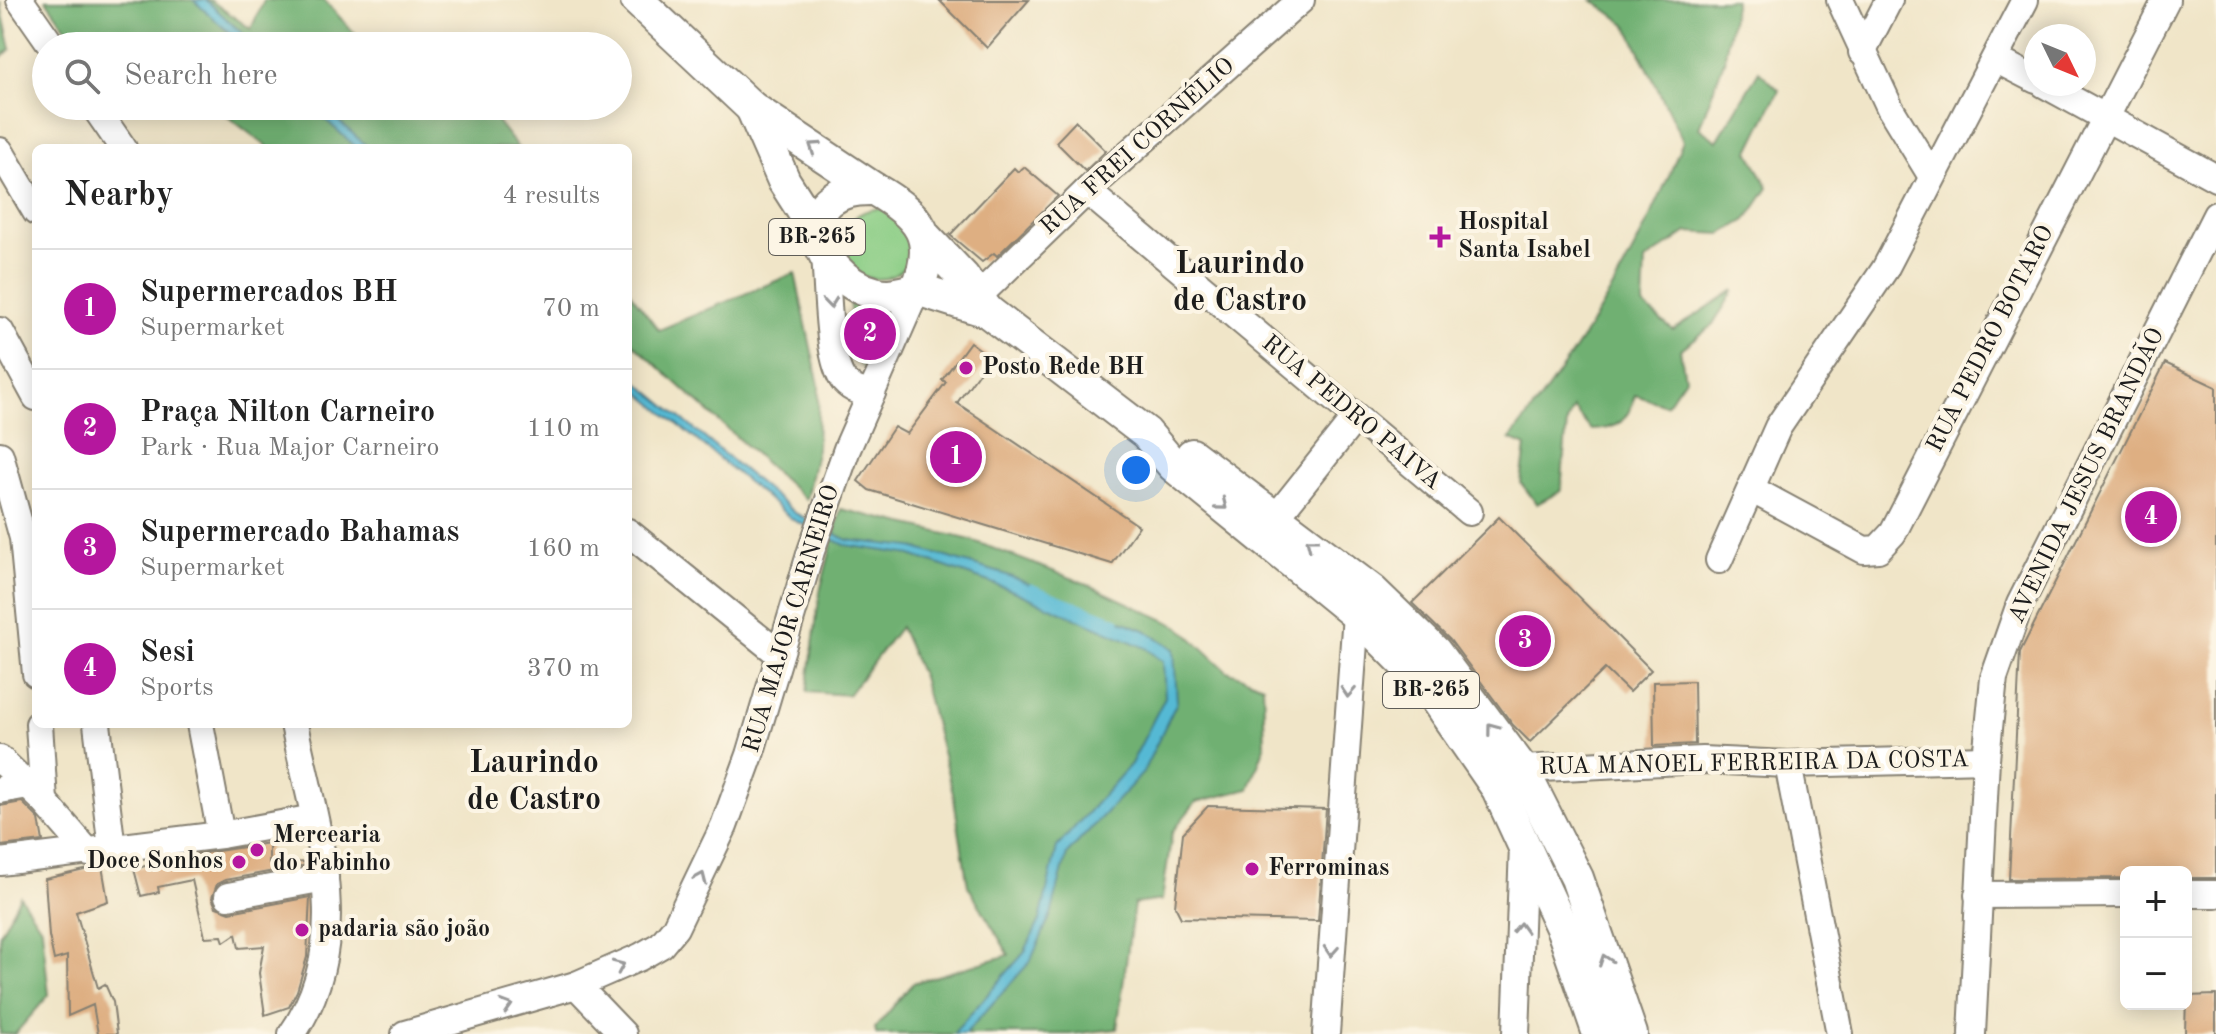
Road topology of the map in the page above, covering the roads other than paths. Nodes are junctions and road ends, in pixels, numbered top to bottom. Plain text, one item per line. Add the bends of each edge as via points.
1 (20, 0) edge
2 (637, 0) edge
3 (1301, 0) edge
4 (1840, 0) edge
5 (1889, 0) edge
6 (2025, 0) edge
7 (2166, 0) edge
8 (42, 32) edge
9 (1862, 52) junction
10 (1995, 59) junction
11 (2024, 74) edge
12 (2068, 96) edge
13 (752, 108) junction
14 (2105, 115) junction
15 (104, 120) edge
16 (120, 144) edge
17 (0, 151) edge
18 (1931, 175) junction
19 (2216, 178) edge
20 (874, 189) junction
21 (1087, 191) junction
22 (32, 205) edge
23 (2216, 215) edge
24 (926, 238) junction
25 (821, 243) junction
26 (917, 289) junction
27 (978, 293) junction
28 (0, 331) edge
29 (32, 390) edge
30 (872, 393) junction
31 (1356, 417) junction
32 (1146, 433) junction
33 (0, 455) edge
34 (1751, 489) junction
35 (1469, 512) dead end
36 (1277, 516) junction
37 (632, 535) edge
38 (1719, 560) dead end
39 (1356, 614) junction
40 (32, 632) edge
41 (779, 654) junction
42 (39, 728) edge
43 (97, 728) edge
44 (201, 728) edge
45 (297, 728) edge
46 (0, 759) edge
47 (1986, 759) junction
48 (1788, 764) junction
49 (1522, 769) junction
50 (0, 790) edge
51 (36, 793) junction
52 (314, 818) junction
53 (221, 835) junction
54 (1523, 841) junction
55 (101, 851) junction
56 (0, 862) edge
57 (325, 878) junction
58 (2120, 894) edge
59 (2192, 894) edge
60 (2216, 894) edge
61 (1978, 895) junction
62 (228, 896) dead end
63 (576, 985) junction
64 (443, 1030) edge
65 (292, 1034) edge
66 (405, 1034) edge
67 (623, 1034) edge
68 (1326, 1034) edge
69 (1516, 1034) edge
70 (1599, 1034) edge
71 (1631, 1034) edge
72 (1840, 1034) edge
73 (1972, 1034) edge

1 - 8 street
2 - 13 main road, BR-265
3 - 21 street, RUA FREI CORNÉLIO
4 - 9 street
5 - 9 street
6 - 10 street
7 - 14 street, RUA PEDRO BOTARO
9 - 18 street
10 - 11 street
10 - 18 street
12 - 14 street
20 -> 13 main road, BR-265
13 - 25 main road, BR-265 via 784,181
14 - 19 street
14 - 34 street, RUA PEDRO BOTARO via 1893,533 1878,549 1864,550
15 - 16 street
17 - 22 street
18 - 34 street via 1885,269 1778,427
20 - 24 main road, BR-265 via 909,213
20 - 25 main road, BR-265 via 836,195 821,212
21 - 27 street, RUA FREI CORNÉLIO
21 - 31 street, RUA PEDRO PAIVA
23 - 47 street, AVENIDA JESUS BRANDÃO via 2020,604 1994,678
24 - 26 main road via 928,264
24 - 27 main road, BR-265
25 - 26 main road, BR-265 via 843,274 873,293
25 -> 30 street via 836,365 848,384
26 - 27 main road, BR-265
26 - 30 street, RUA MAJOR CARNEIRO
27 - 32 main road, BR-265
28 - 29 street
30 - 41 street, RUA MAJOR CARNEIRO via 825,510
31 - 35 street, RUA PEDRO PAIVA
31 - 36 street
32 - 36 main road, BR-265 via 1183,449
32 -> 39 main road, BR-265 via 1173,465
33 - 40 street via 23,538
34 - 38 street
49 -> 36 main road, BR-265 via 1435,652 1372,591
37 - 41 street
39 - 54 main road, BR-265 via 1424,682 1498,789
39 -> 68 street
63 -> 41 street, RUA MAJOR CARNEIRO via 661,945 686,910 750,755
42 - 51 street
43 - 55 street
44 - 53 street
45 - 52 street
46 - 51 street
47 - 48 street, RUA MANOEL FERREIRA DA COSTA
47 - 61 street, AVENIDA JESUS BRANDÃO
48 - 49 street, RUA MANOEL FERREIRA DA COSTA via 1702,760
48 - 72 street
71 -> 49 main road, BR-265 via 1577,878
50 - 51 street
51 - 55 street
52 - 53 street
52 - 57 street
53 - 55 street
69 -> 54 street
54 - 70 main road, BR-265 via 1563,930
55 - 56 street
57 - 62 street
57 - 65 street via 329,941 316,988
58 - 61 street
59 - 60 street
61 - 73 street, AVENIDA JESUS BRANDÃO
64 -> 63 street
63 - 67 street
64 - 66 street

